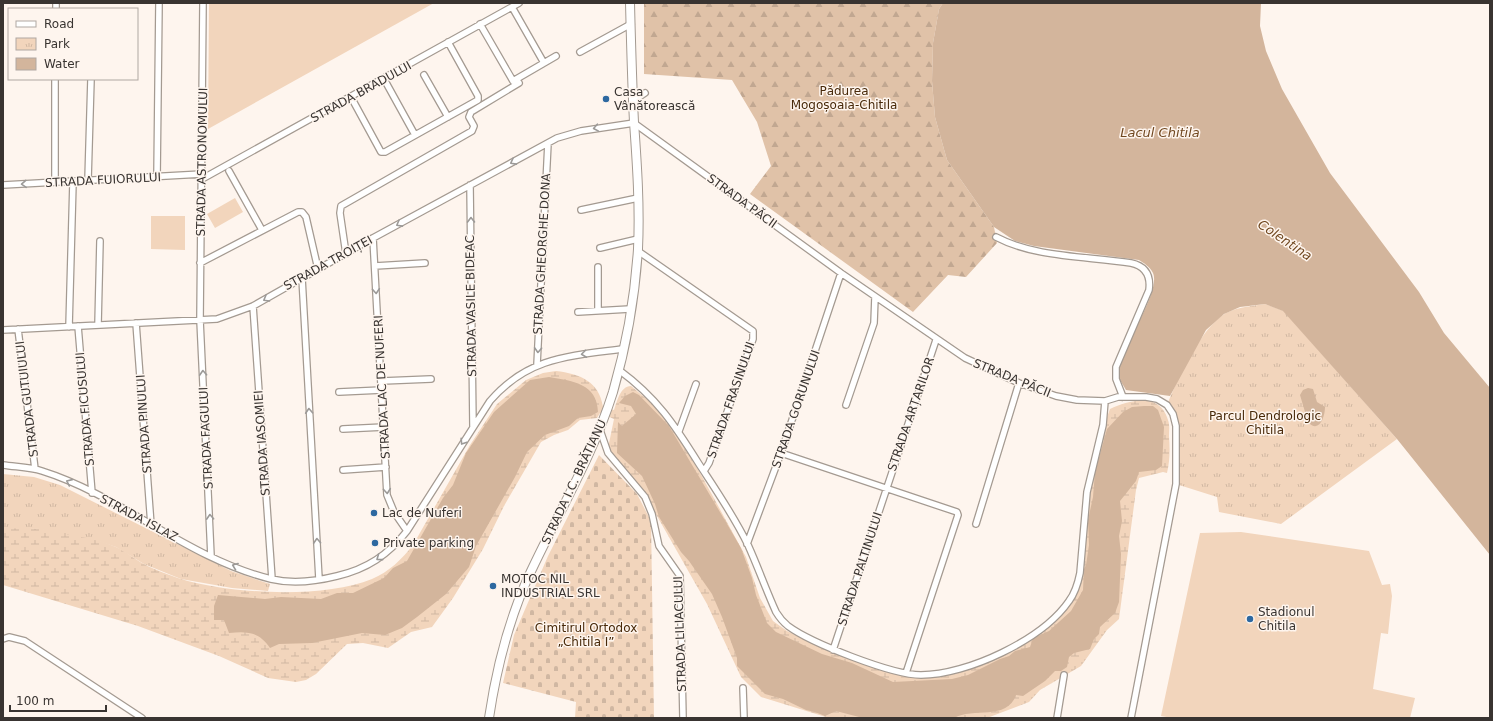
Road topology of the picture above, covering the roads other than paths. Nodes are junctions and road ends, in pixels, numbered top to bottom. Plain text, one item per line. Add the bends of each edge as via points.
1 (159, 3) edge
2 (204, 3) edge
3 (519, 3) edge
4 (630, 3) edge
5 (512, 7) junction
6 (480, 24) junction
7 (631, 24) junction
8 (448, 42) junction
9 (580, 52) dead end
10 (556, 56) dead end
11 (544, 64) junction
12 (424, 75) dead end
13 (384, 79) junction
14 (55, 80) edge
15 (91, 80) edge
16 (519, 83) dead end
17 (645, 93) dead end
18 (351, 97) junction
19 (633, 101) junction
20 (448, 117) junction
21 (634, 123) junction
22 (415, 135) junction
23 (548, 143) junction
24 (228, 171) dead end
25 (158, 176) junction
26 (202, 177) junction
27 (88, 180) junction
28 (54, 182) junction
29 (73, 182) junction
30 (3, 185) edge
31 (470, 185) junction
32 (638, 198) junction
33 (581, 210) dead end
34 (262, 230) junction
35 (996, 237) dead end
36 (373, 238) junction
37 (638, 239) junction
38 (100, 241) dead end
39 (600, 248) dead end
40 (638, 251) junction
41 (346, 254) junction
42 (200, 263) junction
43 (425, 263) dead end
44 (375, 266) junction
45 (598, 267) dead end
46 (318, 269) junction
47 (841, 273) junction
48 (302, 278) junction
49 (875, 297) junction
50 (253, 306) junction
51 (630, 309) junction
52 (598, 311) junction
53 (578, 312) dead end
54 (200, 320) junction
55 (136, 323) junction
56 (98, 325) junction
57 (78, 326) junction
58 (69, 327) junction
59 (18, 329) junction
60 (3, 330) edge
61 (936, 340) junction
62 (623, 349) junction
63 (537, 365) junction
64 (619, 370) junction
65 (431, 379) dead end
66 (382, 382) junction
67 (1019, 383) junction
68 (696, 384) dead end
69 (382, 390) junction
70 (339, 392) dead end
71 (1123, 397) junction
72 (1105, 401) junction
73 (846, 405) dead end
74 (384, 427) junction
75 (473, 427) junction
76 (343, 429) dead end
77 (600, 430) junction
78 (679, 432) junction
79 (781, 453) junction
80 (3, 465) edge
81 (386, 467) junction
82 (35, 469) junction
83 (343, 470) dead end
84 (704, 471) junction
85 (886, 488) junction
86 (92, 492) junction
87 (976, 524) dead end
88 (152, 525) junction
89 (407, 531) junction
90 (747, 544) junction
91 (211, 556) junction
92 (272, 579) junction
93 (319, 580) junction
94 (3, 639) edge
95 (833, 650) junction
96 (906, 673) junction
97 (1064, 675) dead end
98 (743, 688) dead end
99 (142, 718) edge
100 (489, 718) edge
101 (683, 718) edge
102 (744, 718) edge
103 (1057, 718) edge
104 (1132, 718) edge

1 - 25 street
2 - 26 street, STRADA ASTRONOMULUI
3 - 5 street, STRADA BRADULUI
4 - 7 main road, STRADA I.C. BRĂTIANU
5 - 6 street, STRADA BRADULUI
5 - 11 street
6 - 8 street, STRADA BRADULUI
6 - 11 street via 513,81
7 - 9 street
7 - 19 main road, STRADA I.C. BRĂTIANU
8 - 13 street, STRADA BRADULUI
8 - 20 street via 479,98
10 - 11 street
12 - 20 street
13 - 18 street, STRADA BRADULUI
13 - 22 street
14 - 28 street
15 - 27 street
16 - 41 street via 471,112 469,118 474,126 472,131 340,206
17 - 19 street
18 - 22 street via 383,153
18 - 26 street, STRADA BRADULUI
19 - 21 main road, STRADA I.C. BRĂTIANU
20 - 22 street
21 -> 23 street, STRADA TROIȚEI via 571,133
21 - 32 main road, STRADA I.C. BRĂTIANU
21 - 47 street, STRADA PĂCII
23 -> 31 street, STRADA TROIȚEI
23 -> 63 street, STRADA GHEORGHE DONA
24 - 34 street
25 - 26 street, STRADA FUIORULUI
25 - 27 street, STRADA FUIORULUI
26 - 42 street, STRADA ASTRONOMULUI
27 - 29 street, STRADA FUIORULUI
28 - 29 street, STRADA FUIORULUI
28 -> 30 street, STRADA FUIORULUI
29 - 58 street
31 -> 36 street, STRADA TROIȚEI
75 -> 31 street, STRADA VASILE BIDEAC
32 - 33 street
32 - 37 main road, STRADA I.C. BRĂTIANU
34 - 42 street
34 - 46 street via 295,212 302,212 306,216
35 - 71 street via 1037,251 1137,264 1148,273 1149,290 1116,367 1116,379
36 - 41 street, STRADA TROIȚEI
36 - 44 street, STRADA LAC DE NUFERI
37 - 39 street
37 - 40 main road, STRADA I.C. BRĂTIANU
38 - 56 street
40 - 51 main road, STRADA I.C. BRĂTIANU
40 - 84 street, STRADA FRASINULUI via 753,331 717,442
41 - 46 street, STRADA TROIȚEI
42 - 54 street, STRADA ASTRONOMULUI
43 - 44 street
44 -> 66 street, STRADA LAC DE NUFERI
45 - 52 street
46 - 48 street, STRADA TROIȚEI
47 - 49 street, STRADA PĂCII
47 - 79 street, STRADA GORUNULUI
48 -> 50 street, STRADA TROIȚEI
93 -> 48 street
49 - 61 street, STRADA PĂCII
49 - 73 street via 874,323
50 - 54 street, STRADA TROIȚEI via 227,317
50 - 92 street, STRADA IASOMIEI
51 - 52 street
51 - 62 main road, STRADA I.C. BRĂTIANU
52 - 53 street
54 - 55 street, STRADA TROIȚEI
91 -> 54 street, STRADA FAGULUI
55 - 56 street, STRADA TROIȚEI
55 - 88 street, STRADA PINULUI
56 - 57 street, STRADA TROIȚEI
57 - 58 street, STRADA TROIȚEI
57 - 86 street, STRADA FICUSULUI
58 - 59 street, STRADA TROIȚEI
59 - 60 street, STRADA TROIȚEI
59 - 82 street, STRADA GUTUIULUI
61 - 67 street, STRADA PĂCII via 964,358
61 - 85 street, STRADA ARȚARILOR
62 -> 63 street via 575,355
62 - 64 main road, STRADA I.C. BRĂTIANU
63 - 75 street via 506,384
64 - 77 main road, STRADA I.C. BRĂTIANU
64 - 78 street via 639,384 657,402
65 - 66 street
66 - 69 street, STRADA LAC DE NUFERI
67 - 72 street, STRADA PĂCII via 1077,400
67 - 87 street
68 - 78 street
69 - 70 street
69 - 74 street, STRADA LAC DE NUFERI
71 - 72 street, STRADA PĂCII
71 - 104 street, STRADA PĂCII via 1157,399 1167,405 1176,426 1176,484
72 - 96 street via 1103,425 1087,492 1080,573 1070,600 1048,623 1006,650 975,665 931,675
74 - 76 street
74 - 81 street, STRADA LAC DE NUFERI
75 -> 89 street
77 - 100 main road, STRADA I.C. BRĂTIANU via 526,582 511,620 498,666
77 - 101 street, STRADA LILIACULUI via 608,453 645,497 652,514 659,546 680,576
78 - 84 street
79 - 85 street
79 - 90 street, STRADA GORUNULUI
80 - 82 street, STRADA ISLAZ
81 - 83 street
81 -> 89 street, STRADA LAC DE NUFERI via 388,500
86 -> 82 street, STRADA ISLAZ
84 - 90 street
85 - 95 street, STRADA PALTINULUI
85 - 96 street via 955,510 958,515
86 - 88 street, STRADA ISLAZ
88 - 91 street, STRADA ISLAZ
89 -> 93 street via 373,563 348,573
90 - 95 street via 782,621
92 -> 91 street, STRADA ISLAZ
92 - 93 street
94 - 99 street via 9,637 25,641
95 - 96 street
97 - 103 street
98 - 102 street

